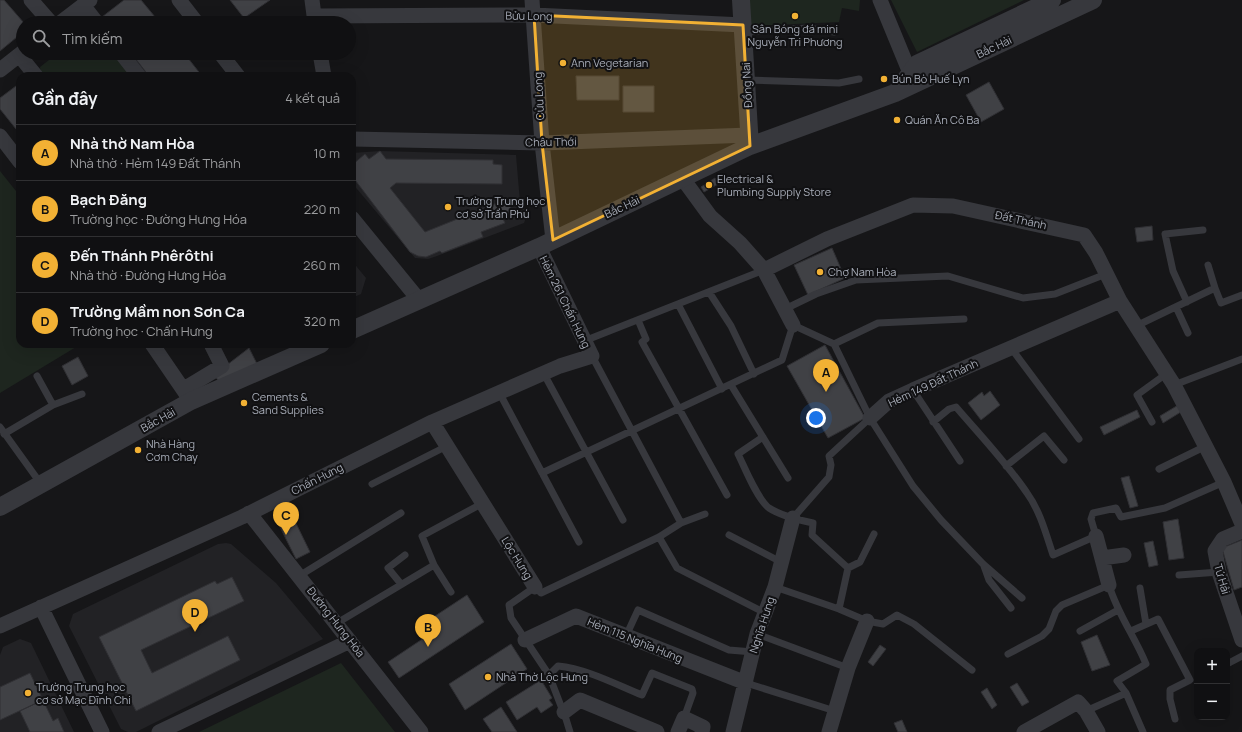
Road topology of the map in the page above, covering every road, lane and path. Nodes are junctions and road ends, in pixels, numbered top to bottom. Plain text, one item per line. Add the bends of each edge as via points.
1 (31, 0) edge
2 (179, 0) edge
3 (312, 0) edge
4 (741, 0) edge
5 (880, 0) edge
6 (1052, 0) edge
7 (1093, 0) edge
8 (86, 2) edge
9 (533, 7) edge
10 (45, 16) edge
11 (69, 16) edge
12 (93, 16) edge
13 (192, 16) edge
14 (314, 16) edge
15 (356, 18) edge
16 (744, 29) junction
17 (834, 32) dead end
18 (16, 58) edge
19 (25, 60) edge
20 (126, 60) edge
21 (225, 60) edge
22 (321, 60) edge
23 (0, 70) edge
24 (33, 72) edge
25 (136, 72) edge
26 (235, 72) edge
27 (323, 72) edge
28 (910, 74) junction
29 (859, 78) dead end
30 (747, 80) junction
31 (895, 93) junction
32 (0, 136) edge
33 (356, 139) edge
34 (750, 141) junction
35 (542, 144) junction
36 (16, 157) edge
37 (683, 179) junction
38 (356, 223) edge
39 (1203, 230) dead end
40 (546, 244) junction
41 (1208, 265) dead end
42 (764, 270) junction
43 (1106, 274) junction
44 (1216, 288) junction
45 (709, 292) junction
46 (1242, 295) edge
47 (419, 300) junction
48 (1120, 301) junction
49 (1187, 302) junction
50 (678, 304) junction
51 (1176, 307) junction
52 (784, 309) junction
53 (964, 319) dead end
54 (638, 320) junction
55 (793, 325) junction
56 (1136, 326) junction
57 (356, 328) edge
58 (1188, 333) dead end
59 (584, 341) junction
60 (834, 344) junction
61 (155, 348) edge
62 (213, 348) edge
63 (311, 348) edge
64 (1011, 348) junction
65 (592, 356) junction
66 (1242, 359) edge
67 (544, 374) junction
68 (754, 374) junction
69 (37, 376) dead end
70 (1170, 380) junction
71 (731, 385) junction
72 (722, 389) junction
73 (913, 390) junction
74 (82, 394) dead end
75 (500, 394) junction
76 (188, 395) junction
77 (54, 404) junction
78 (679, 410) junction
79 (870, 418) junction
80 (432, 422) junction
81 (933, 422) junction
82 (1152, 422) dead end
83 (2, 430) edge
84 (632, 432) junction
85 (763, 437) junction
86 (1078, 439) dead end
87 (447, 446) junction
88 (1206, 446) junction
89 (588, 452) junction
90 (1064, 460) dead end
91 (960, 461) dead end
92 (1006, 466) junction
93 (1160, 469) dead end
94 (542, 473) junction
95 (788, 478) dead end
96 (1224, 482) junction
97 (41, 484) junction
98 (372, 484) dead end
99 (727, 495) dead end
100 (483, 503) junction
101 (0, 507) edge
102 (249, 513) junction
103 (401, 513) dead end
104 (705, 514) dead end
105 (793, 518) junction
106 (623, 520) dead end
107 (681, 524) junction
108 (1242, 524) edge
109 (1242, 531) edge
110 (874, 534) dead end
111 (729, 535) dead end
112 (1096, 536) junction
113 (659, 537) junction
114 (579, 542) dead end
115 (405, 555) dead end
116 (1124, 555) dead end
117 (1102, 558) junction
118 (781, 562) junction
119 (434, 564) junction
120 (983, 564) junction
121 (848, 568) junction
122 (1219, 572) junction
123 (1179, 575) dead end
124 (299, 576) junction
125 (401, 584) junction
126 (1109, 585) junction
127 (535, 587) junction
128 (775, 587) junction
129 (1140, 588) dead end
130 (451, 592) dead end
131 (1022, 598) dead end
132 (41, 607) junction
133 (1011, 608) dead end
134 (839, 609) junction
135 (1118, 610) junction
136 (765, 613) junction
137 (867, 621) junction
138 (337, 623) junction
139 (1146, 624) junction
140 (0, 626) edge
141 (1080, 631) dead end
142 (1131, 631) junction
143 (757, 634) junction
144 (626, 636) junction
145 (526, 640) junction
146 (1242, 640) edge
147 (350, 641) junction
148 (753, 652) junction
149 (1008, 654) dead end
150 (1242, 656) edge
151 (1230, 662) edge
152 (848, 668) junction
153 (972, 670) dead end
154 (550, 676) junction
155 (1194, 678) edge
156 (1190, 680) junction
157 (746, 683) junction
158 (1126, 694) junction
159 (1086, 711) junction
160 (564, 712) junction
161 (835, 712) junction
162 (684, 718) junction
163 (1175, 719) dead end
164 (736, 731) edge
165 (102, 732) edge
166 (159, 732) edge
167 (421, 732) edge
168 (570, 732) edge
169 (657, 732) edge
170 (678, 732) edge
171 (702, 732) edge
172 (829, 732) edge
173 (1024, 732) edge
174 (1098, 732) edge
175 (1143, 732) edge

1 - 10 street
2 - 13 street
3 - 14 street
4 - 16 street, Đồng Nai
5 - 28 street
6 - 28 street, Bắc Hải via 917,64
7 - 31 street, Bắc Hải
8 - 11 street
8 - 12 street
9 - 15 street, Bửu Long
9 - 16 street, Bửu Long
9 - 35 street, Cửu Long
16 - 17 lane via 808,28
16 - 30 street, Đồng Nai
18 - 23 street
19 - 24 street
20 - 25 street
21 - 26 street
22 - 27 street
28 - 31 street, Bắc Hải
29 - 30 lane via 839,83
30 - 34 street, Đồng Nai
31 - 34 street, Bắc Hải
32 - 36 street
33 - 35 street, Châu Thới
34 - 35 street, Châu Thới
34 - 37 street, Bắc Hải
35 - 40 street, Cửu Long
37 - 40 street, Bắc Hải
37 - 42 street via 710,216 740,243
38 - 47 street
39 - 49 lane via 1164,234 1173,271
40 - 47 street, Bắc Hải
40 - 59 street, Hẻm 261 Chấn Hưng
41 - 44 lane
42 - 43 street, Đất Thánh via 828,239 913,205 953,206 1084,235
42 - 45 lane
42 - 52 street
43 - 48 street, Đất Thánh
43 - 52 lane via 1056,294 1022,298 948,276 856,280
44 - 46 lane via 1221,303
44 - 49 lane
45 - 50 lane
45 - 68 lane via 731,326
47 - 57 street, Bắc Hải
48 - 56 street, Đất Thánh
48 - 64 street, Hẻm 149 Đất Thánh
49 - 51 lane
50 - 54 lane
50 - 72 lane
51 - 56 lane
51 - 58 lane
52 - 55 street
53 - 60 lane via 878,323
54 - 59 lane
54 - 78 lane via 646,339 642,342
55 - 60 lane
55 - 68 lane via 782,360
56 - 70 street, Đất Thánh
59 - 65 street, Hẻm 261 Chấn Hưng
60 - 79 lane
61 - 76 street
62 - 76 street via 222,366
63 - 76 street, Bắc Hải
64 - 73 street, Hẻm 149 Đất Thánh
64 - 86 lane
65 - 67 street, Chấn Hưng
65 - 84 lane
66 - 70 lane
67 - 75 street, Chấn Hưng
67 - 89 lane
68 - 71 lane
69 - 77 lane
70 - 82 lane via 1137,395
70 - 88 street, Đất Thánh
71 - 72 lane
71 - 85 lane
72 - 78 lane
73 - 79 street, Hẻm 149 Đất Thánh via 889,401
73 - 81 lane
74 - 77 lane
75 - 80 street, Chấn Hưng
75 - 94 lane
76 - 97 street, Bắc Hải
77 - 83 lane
78 - 84 lane
78 - 99 lane
79 - 105 lane, Hẻm 149 Đất Thánh via 829,456 831,465 828,477
79 - 120 lane via 913,486
80 - 87 street, Lộc Hưng
80 - 102 street, Chấn Hưng
81 - 91 lane
81 - 92 lane via 949,409 956,407
83 - 97 lane
84 - 89 lane
84 - 107 lane
85 - 95 lane
85 - 105 lane via 738,454 768,508
87 - 98 lane
87 - 100 street, Lộc Hưng
88 - 93 lane
88 - 96 street, Đất Thánh
89 - 94 lane
89 - 106 lane
90 - 92 lane via 1044,436
92 - 112 lane via 1028,494 1043,524 1053,555
94 - 114 lane
96 - 108 street, Đất Thánh
96 - 112 lane via 1165,508 1121,517 1116,508 1093,513 1091,520
97 - 101 street, Bắc Hải
100 - 119 lane via 422,536
100 - 127 street, Lộc Hưng
102 - 124 street, Đường Hưng Hóa
102 - 132 street, Chấn Hưng
103 - 124 lane
104 - 107 lane
105 - 118 street, Nghĩa Hưng
105 - 121 lane via 813,524 812,534
107 - 113 lane
109 - 122 street, Tứ Hải via 1223,539 1215,551
110 - 121 lane via 860,562
111 - 118 lane
112 - 117 street
113 - 127 lane via 541,593
113 - 136 lane via 676,568
115 - 125 lane via 388,568
116 - 117 street
117 - 126 street
118 - 128 street, Nghĩa Hưng
119 - 125 lane
119 - 130 lane
120 - 131 lane
120 - 133 lane via 989,580
121 - 134 lane
122 - 123 lane
122 - 146 street, Tứ Hải
124 - 138 street, Đường Hưng Hóa
125 - 138 lane
126 - 135 lane
126 - 149 lane via 1062,605 1056,611 1049,629 1042,636
127 - 145 lane, Lộc Hưng via 509,604 510,618
128 - 134 lane
128 - 136 street, Nghĩa Hưng
129 - 139 lane
132 - 140 street, Chấn Hưng
132 - 165 street
134 - 137 lane
135 - 141 lane
135 - 142 lane
136 - 143 street, Nghĩa Hưng
137 - 152 street
137 - 153 lane via 882,624 897,615 914,624
138 - 147 street, Đường Hưng Hóa
139 - 142 lane
139 - 156 lane via 1158,619
142 - 158 lane via 1146,664 1117,681
143 - 148 street, Nghĩa Hưng
143 - 152 lane
144 - 145 street, Hẻm 115 Nghĩa Hưng via 576,616
144 - 148 lane via 638,610 729,650
144 - 157 street, Hẻm 115 Nghĩa Hưng
145 - 154 lane, Lộc Hưng
147 - 166 street
147 - 167 street, Đường Hưng Hóa
148 - 157 street, Nghĩa Hưng
150 - 151 lane
152 - 161 street
154 - 160 lane, Lộc Hưng
154 - 162 lane via 558,666 565,667 585,672 642,695 652,673 692,689 694,693
155 - 156 lane
156 - 163 lane via 1170,690
157 - 161 lane
157 - 164 street, Nghĩa Hưng
158 - 159 lane
158 - 175 lane
159 - 173 street via 1078,702
159 - 174 street
160 - 168 lane, Lộc Hưng
160 - 169 street via 580,700
161 - 172 street
162 - 170 street
162 - 171 street via 703,727

